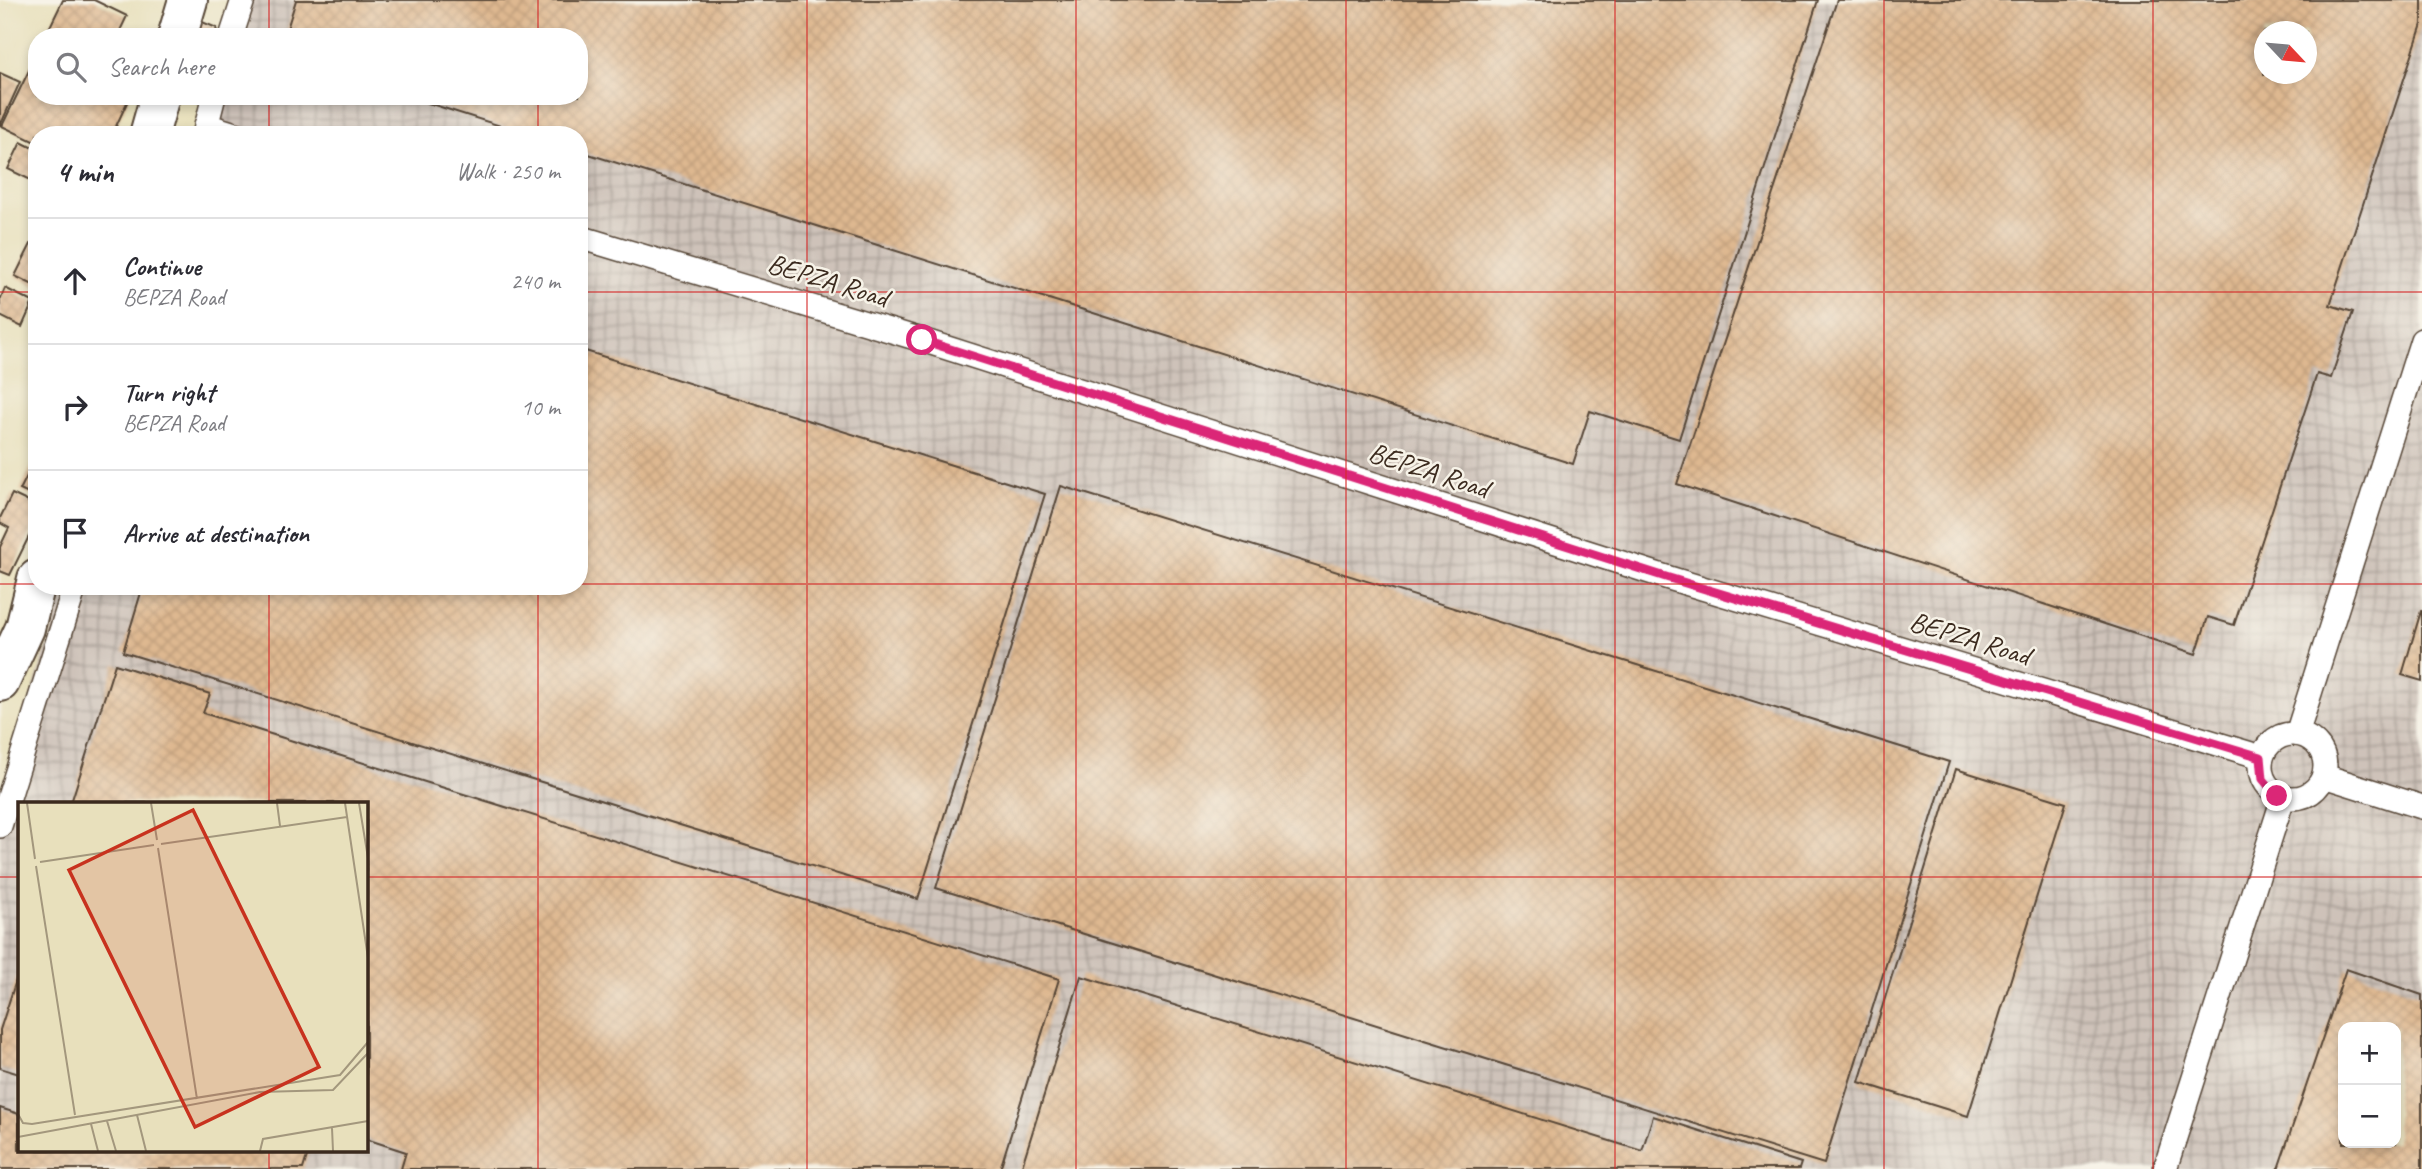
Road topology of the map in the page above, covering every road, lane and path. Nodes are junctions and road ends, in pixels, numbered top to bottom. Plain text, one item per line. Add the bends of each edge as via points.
1 (188, 0) edge
2 (243, 0) edge
3 (180, 28) edge
4 (234, 28) edge
5 (157, 105) edge
6 (212, 105) edge
7 (152, 126) edge
8 (206, 126) edge
9 (588, 240) edge
10 (2422, 340) edge
11 (33, 595) edge
12 (72, 595) edge
13 (0, 682) edge
14 (2297, 734) junction
15 (2261, 757) junction
16 (2324, 776) junction
17 (2283, 797) junction
18 (2422, 807) edge
19 (0, 827) edge
20 (2165, 1169) edge

1 - 3 street
2 - 4 lane
5 - 7 street
6 - 8 lane
9 - 15 lane, BEPZA Road via 922,340 1669,578
10 - 14 lane
11 - 13 street
12 - 19 lane
14 - 15 lane via 2275,739
14 - 16 lane via 2317,744
15 - 17 lane via 2263,779
16 - 17 lane via 2310,794 2300,799
16 - 18 lane
17 - 20 lane

